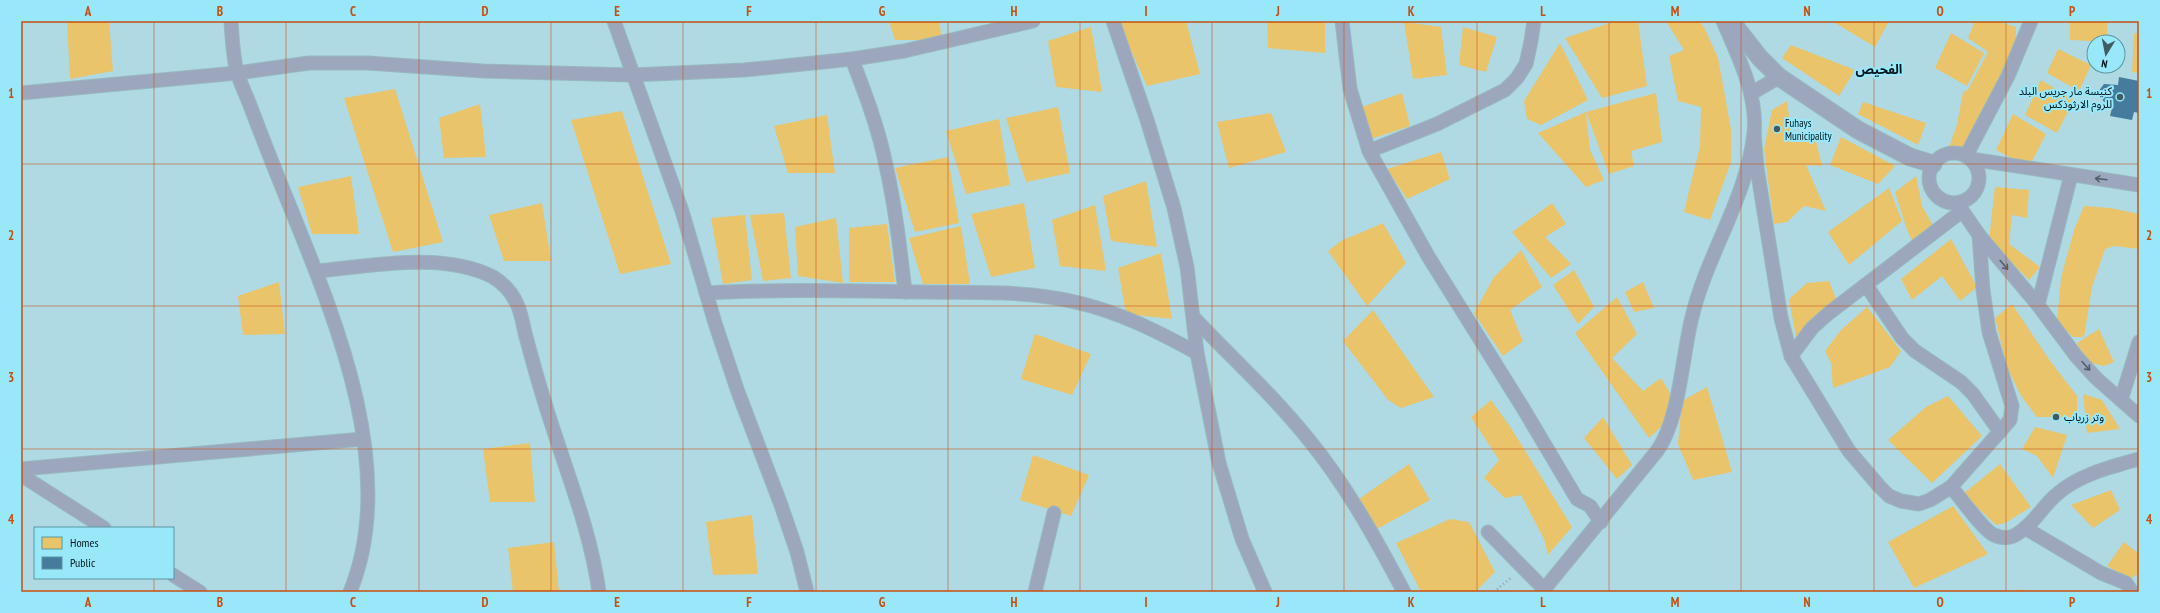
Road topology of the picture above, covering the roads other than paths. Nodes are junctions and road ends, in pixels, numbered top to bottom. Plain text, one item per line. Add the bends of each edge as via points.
1 (231, 21) edge
2 (614, 21) edge
3 (1033, 21) edge
4 (1112, 21) edge
5 (1342, 21) edge
6 (1534, 21) edge
7 (1723, 21) edge
8 (1731, 21) edge
9 (2031, 21) edge
10 (852, 59) junction
11 (237, 72) junction
12 (632, 75) junction
13 (1779, 77) junction
14 (21, 93) edge
15 (1752, 93) junction
16 (1754, 133) junction
17 (1369, 151) junction
18 (1968, 157) junction
19 (1933, 164) junction
20 (2071, 175) junction
21 (2139, 185) edge
22 (1960, 207) junction
23 (1979, 235) junction
24 (317, 271) junction
25 (1866, 285) junction
26 (905, 292) junction
27 (706, 293) junction
28 (2038, 305) junction
29 (1194, 318) junction
30 (2139, 342) edge
31 (1197, 353) junction
32 (1791, 356) junction
33 (2121, 400) junction
34 (2139, 416) edge
35 (2000, 432) junction
36 (363, 439) junction
37 (2139, 459) edge
38 (21, 469) edge
39 (21, 475) edge
40 (1951, 487) junction
41 (1054, 513) dead end
42 (1601, 522) junction
43 (102, 527) edge
44 (2025, 528) junction
45 (1488, 532) dead end
46 (174, 576) edge
47 (1543, 590) edge
48 (200, 592) edge
49 (350, 592) edge
50 (599, 592) edge
51 (807, 592) edge
52 (1036, 592) edge
53 (1265, 592) edge
54 (1404, 592) edge
55 (2132, 592) edge

1 - 11 street
2 - 12 street
3 - 10 street via 904,51
4 - 29 street via 1147,120 1174,208 1188,267
5 - 17 street via 1350,89
6 - 17 street via 1526,64 1505,90 1437,124
7 - 15 street
8 - 13 street via 1760,58
9 - 18 street via 2008,76
10 - 12 street via 744,70
10 - 26 street via 885,161
11 - 12 street via 309,63 368,62 491,71
11 - 14 street
11 - 24 street
12 - 27 street via 682,210
13 - 15 street
13 - 19 street via 1858,130 1910,157
15 - 16 street
16 - 32 street via 1757,168 1781,318
16 - 42 street via 1738,201 1709,265 1695,305 1680,381 1664,440
17 - 42 street via 1428,256 1524,408 1577,499 1590,506
18 - 19 street via 1960,153 1948,153
18 - 20 street
18 - 22 street via 1979,173 1979,181 1972,196
19 - 22 street via 1929,178 1933,192
21 -> 20 street
20 - 28 street
22 - 23 street
22 - 25 street
23 -> 28 street
23 - 35 street via 1983,290 1990,332 2012,406 2010,420
24 - 36 street via 335,324
24 - 50 street via 397,263 444,264 477,270 495,278 508,289 517,304 544,400 580,510 597,574
25 - 32 street via 1812,328
25 - 35 street via 1902,338 1915,351 1961,382 1973,394
26 - 27 street via 798,290
26 - 31 street via 1043,296 1075,302 1109,312 1167,336
27 - 51 street via 738,392 795,545
28 -> 33 street via 2076,356
29 - 31 street
29 - 54 street via 1269,392 1332,469
30 - 33 street
31 - 53 street via 1219,463 1242,539
32 - 40 street via 1849,451 1889,496 1919,504
33 - 34 street
35 - 40 street
36 - 38 street
36 - 49 street via 368,494 364,542
37 - 44 street via 2095,473 2074,483 2056,495
39 - 43 street
40 - 44 street via 1992,534 2005,538 2016,535
41 - 52 street
42 - 47 street
44 - 55 street via 2101,573 2126,583
45 - 47 street
46 - 48 street

